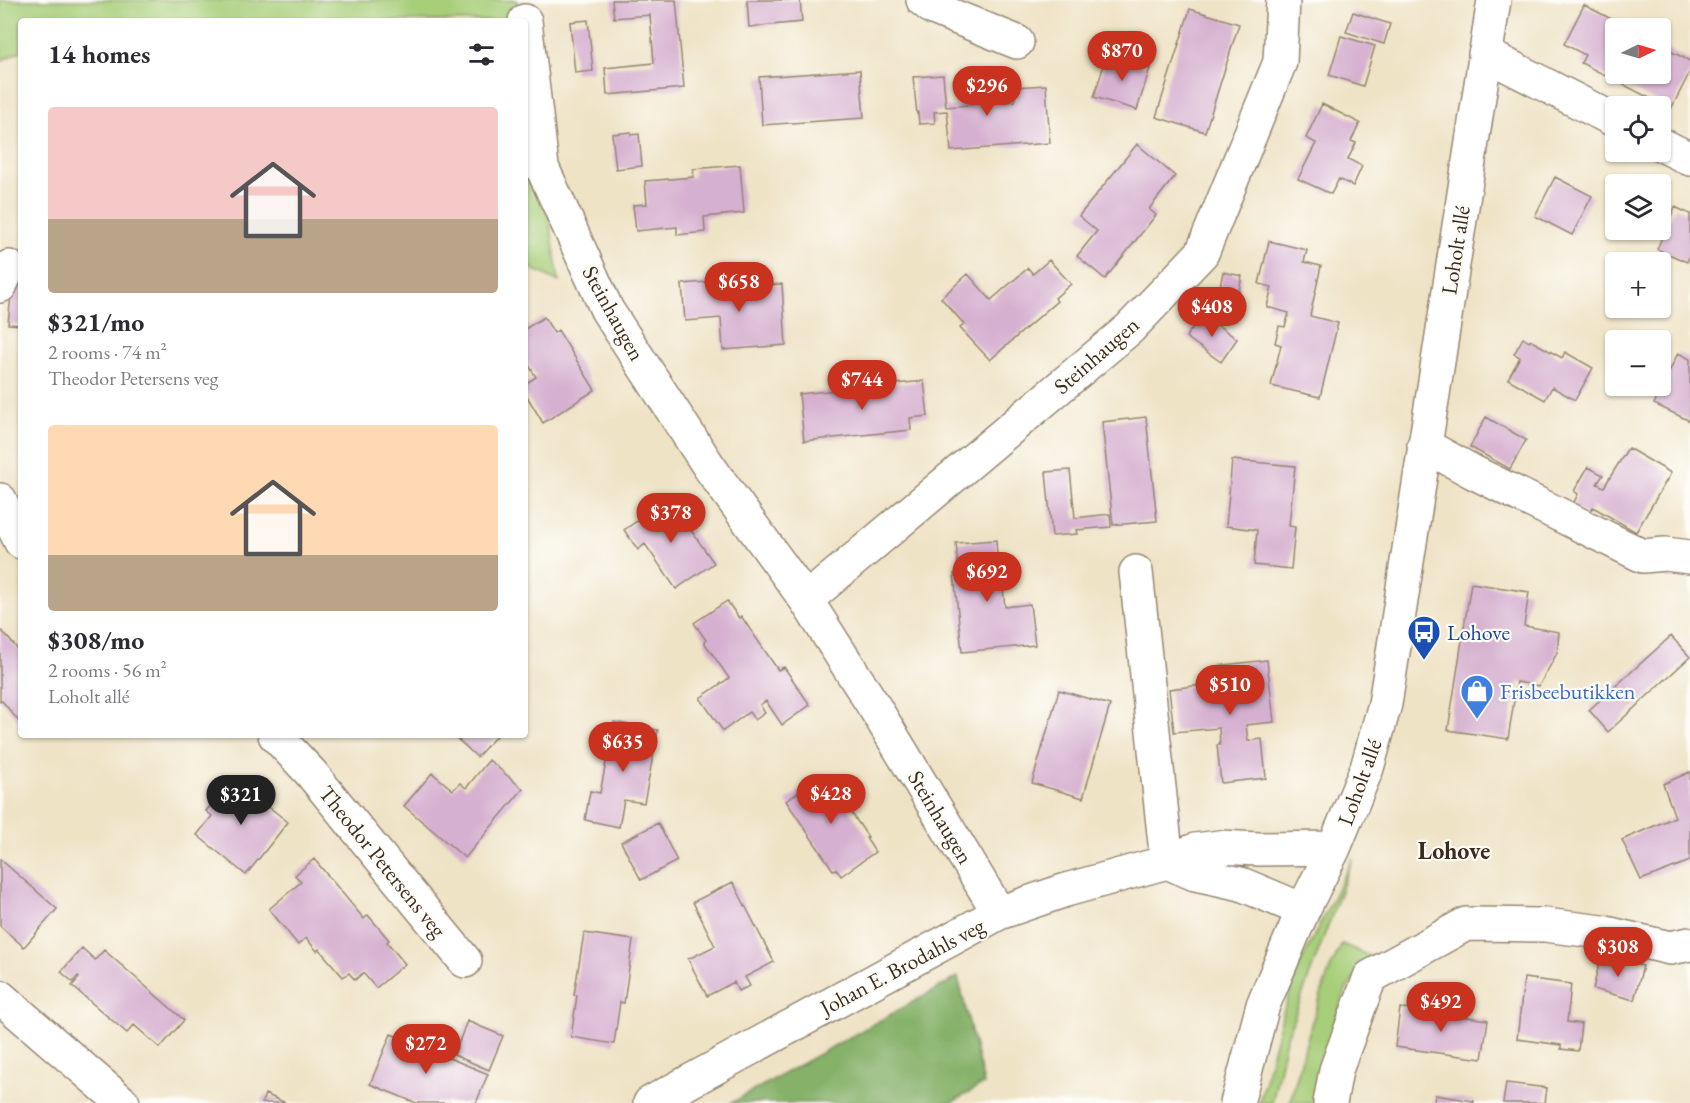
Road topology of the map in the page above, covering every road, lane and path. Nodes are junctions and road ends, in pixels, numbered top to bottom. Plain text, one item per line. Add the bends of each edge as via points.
1 (522, 0) edge
2 (923, 0) edge
3 (1283, 0) edge
4 (1494, 0) edge
5 (525, 18) edge
6 (1017, 42) dead end
7 (528, 47) edge
8 (1485, 54) junction
9 (1605, 115) edge
10 (1671, 150) edge
11 (1690, 159) edge
12 (1424, 445) junction
13 (0, 501) edge
14 (18, 536) edge
15 (1690, 557) edge
16 (1136, 572) dead end
17 (806, 600) junction
18 (278, 738) edge
19 (1334, 848) junction
20 (1167, 862) junction
21 (1303, 910) junction
22 (999, 914) junction
23 (1690, 944) edge
24 (465, 961) dead end
25 (0, 997) edge
26 (123, 1103) edge
27 (650, 1103) edge
28 (1237, 1103) edge
29 (1330, 1103) edge

1 - 5 street, Steinhaugen
2 - 6 street via 933,8
3 - 17 street, Steinhaugen via 1280,62 1202,253 1129,329
4 - 8 street, Loholt allé
7 - 17 street, Steinhaugen via 542,167 607,310 710,468
8 - 9 street
8 - 12 street, Loholt allé
10 - 11 street
12 - 15 street via 1643,556
12 - 19 street, Loholt allé via 1385,704 1366,768
13 - 14 street
16 - 20 street
17 - 22 street, Steinhaugen
18 - 24 street, Theodor Petersens veg
19 - 20 street, Johan E. Brodahls veg via 1220,847 1195,850
19 - 21 street, Loholt allé
20 - 21 street via 1195,874 1241,884
20 - 22 street, Johan E. Brodahls veg via 1066,890
21 - 28 street, Loholt allé via 1263,1005
22 - 27 street, Johan E. Brodahls veg
23 - 29 street via 1670,948 1602,932 1545,925 1466,924 1370,977 1336,1070
25 - 26 street

